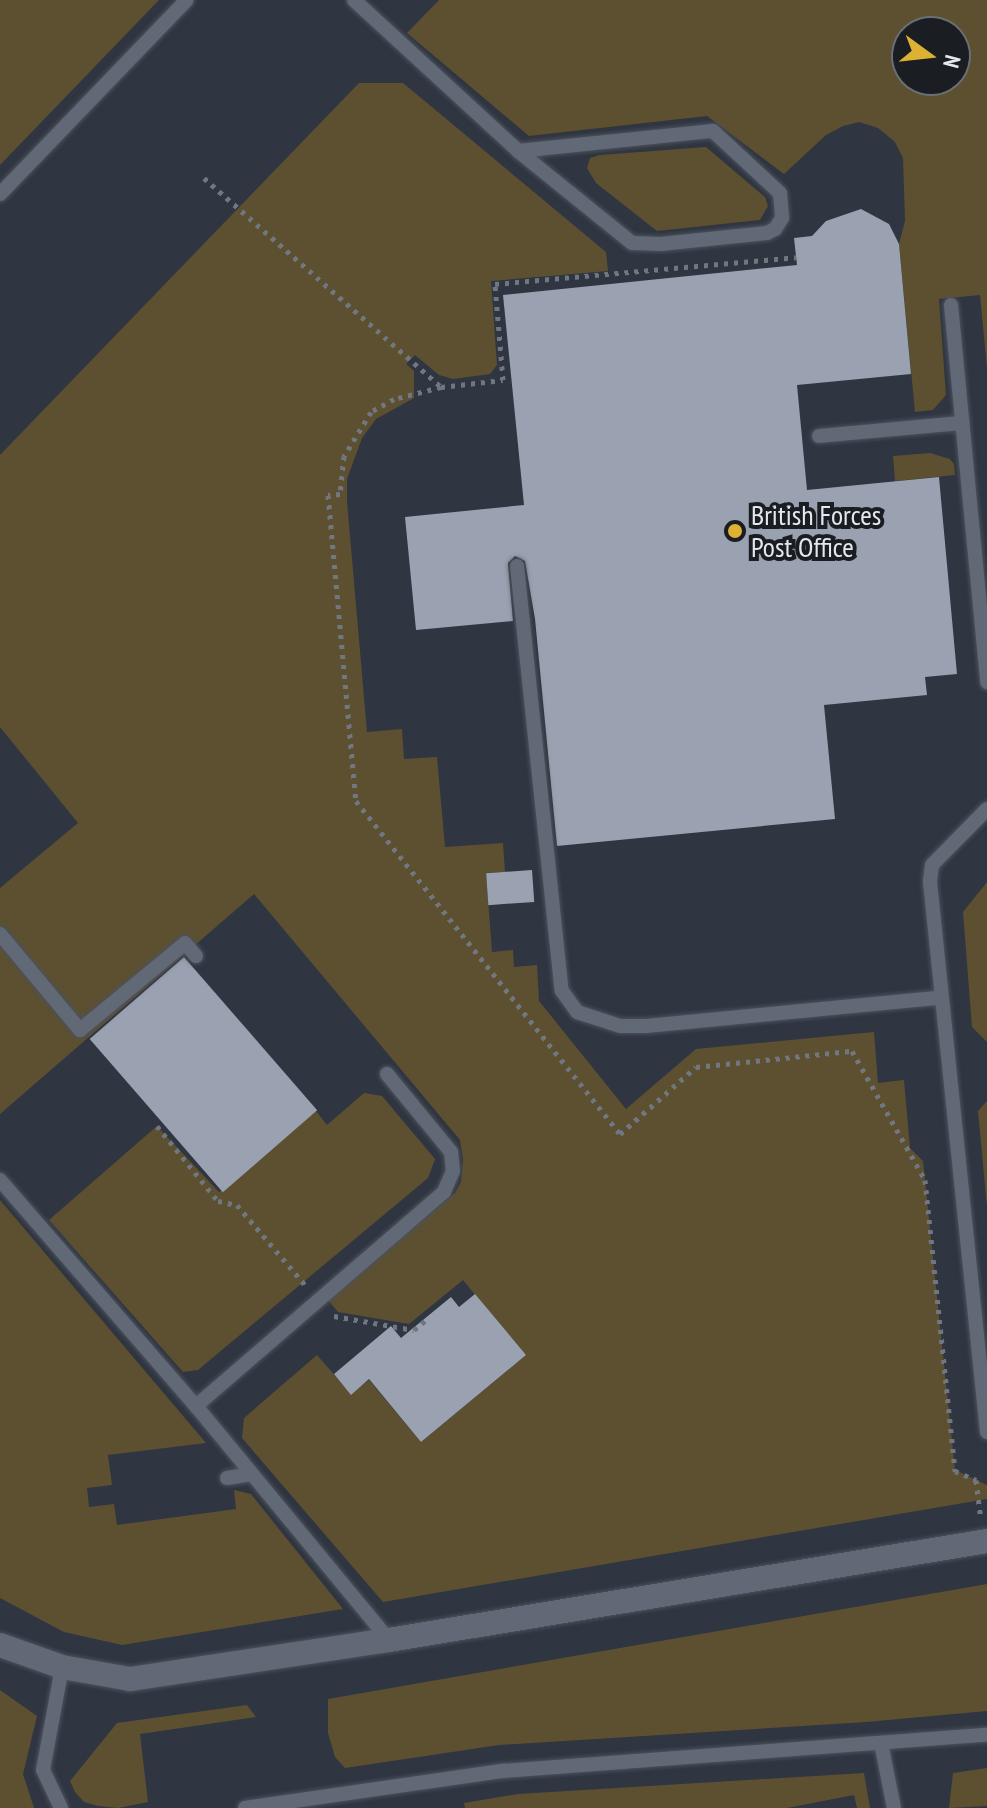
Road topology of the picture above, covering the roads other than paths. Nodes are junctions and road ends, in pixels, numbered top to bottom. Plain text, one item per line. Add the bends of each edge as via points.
1 (187, 0) edge
2 (354, 0) edge
3 (518, 151) junction
4 (0, 194) edge
5 (951, 305) dead end
6 (962, 423) junction
7 (819, 436) dead end
8 (517, 566) dead end
9 (987, 682) edge
10 (987, 809) edge
11 (0, 934) edge
12 (196, 956) dead end
13 (939, 998) junction
14 (387, 1074) dead end
15 (0, 1180) edge
16 (196, 1406) junction
17 (987, 1432) edge
18 (252, 1474) junction
19 (227, 1478) dead end
20 (985, 1541) edge
21 (389, 1640) junction
22 (0, 1645) edge
23 (62, 1667) junction
24 (987, 1735) edge
25 (881, 1743) junction
26 (61, 1808) edge
27 (245, 1808) edge
28 (894, 1808) edge

1 - 4 lane
2 - 3 lane
3 - 3 lane via 713,131 780,193 782,218 775,229 750,236 632,243
5 - 6 lane
6 - 7 lane
6 - 9 lane
8 - 13 lane via 562,991 577,1012 620,1026 646,1026
10 - 13 lane via 932,865
11 - 12 lane via 80,1030 185,943
13 - 17 lane
14 - 16 lane via 451,1152 453,1171 444,1192
15 - 16 lane
16 - 18 lane
18 - 19 lane
18 - 21 lane
20 - 21 street
21 - 23 street via 130,1679
22 - 23 street
23 - 26 lane via 43,1770
24 - 25 lane
25 - 27 lane via 503,1771
25 - 28 lane

